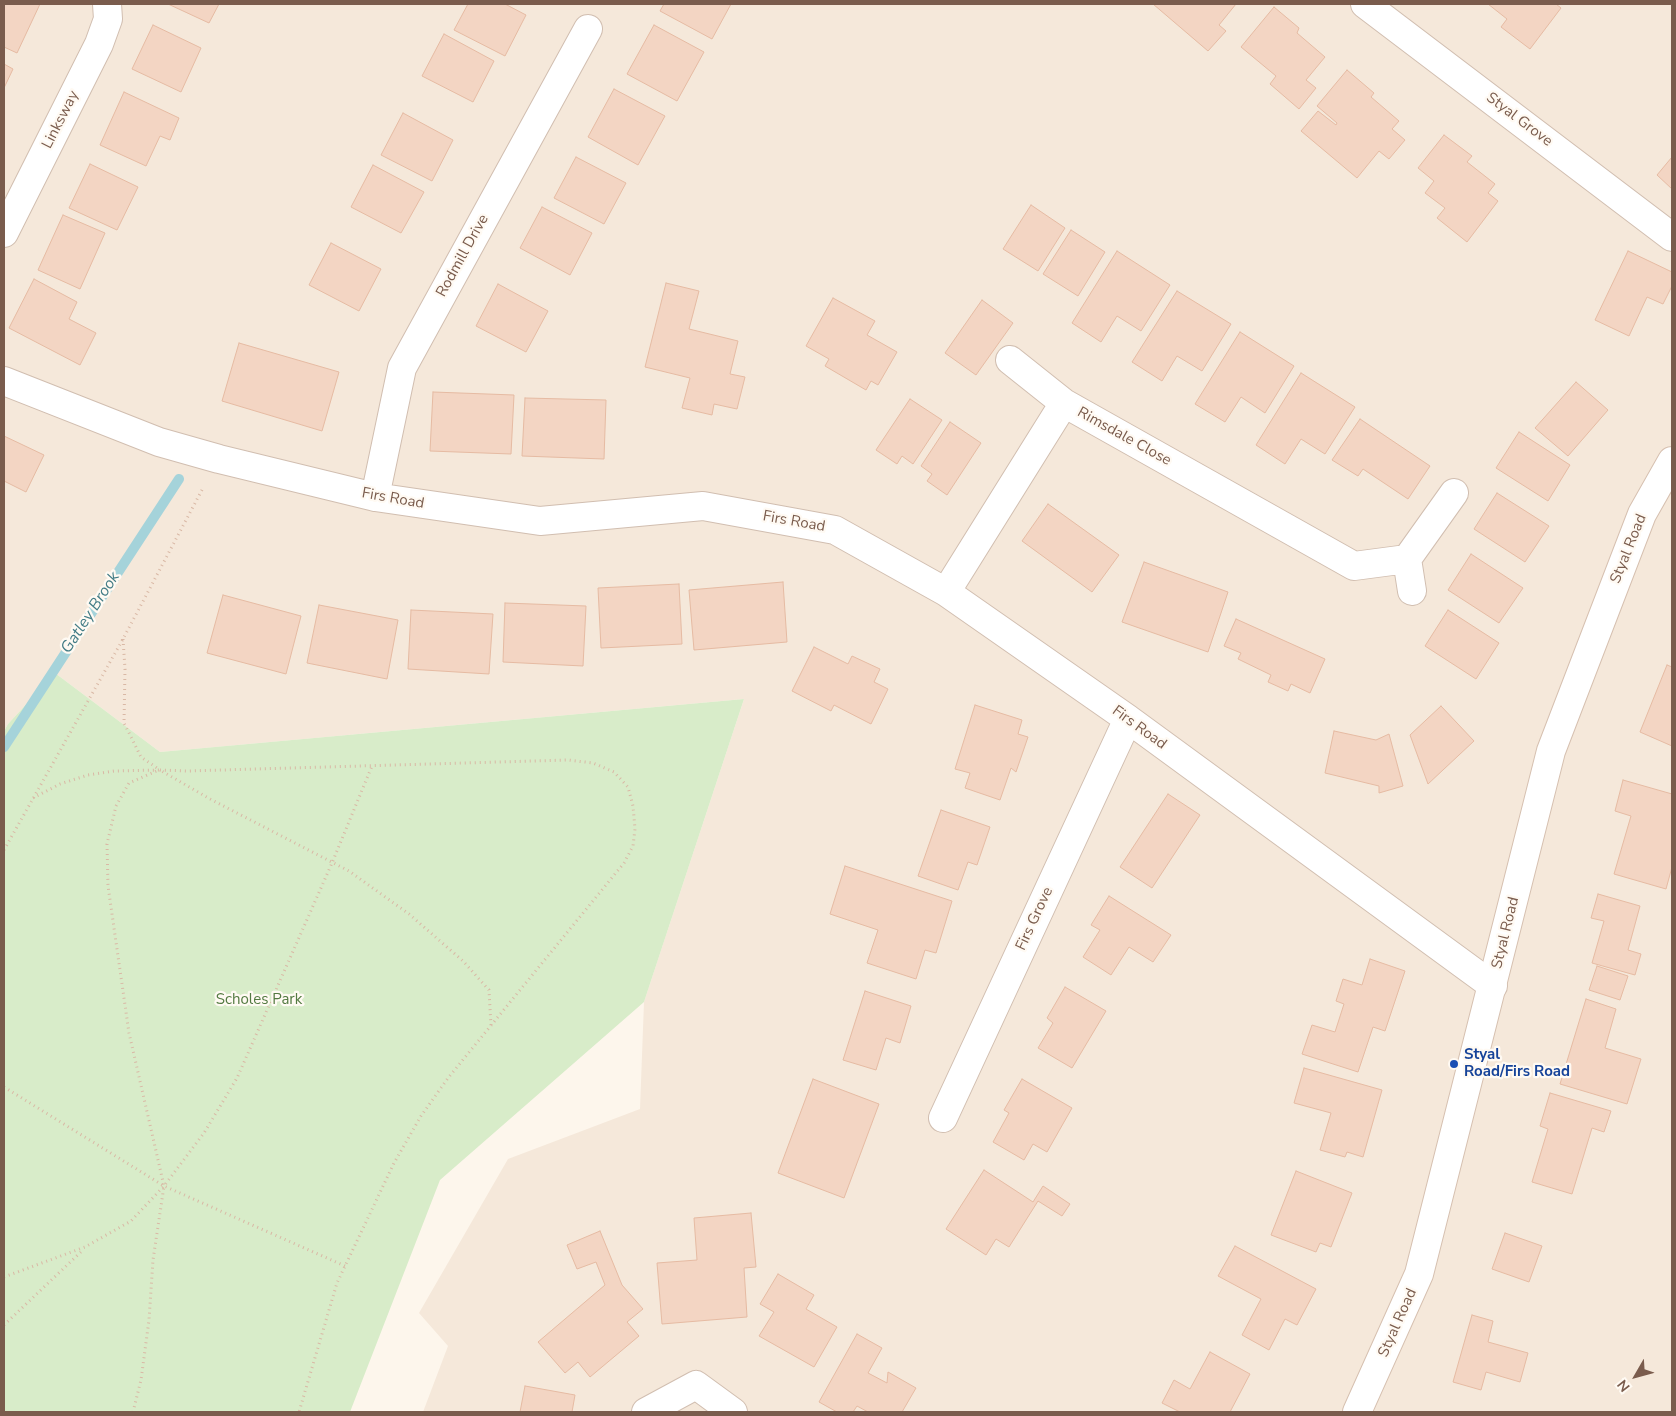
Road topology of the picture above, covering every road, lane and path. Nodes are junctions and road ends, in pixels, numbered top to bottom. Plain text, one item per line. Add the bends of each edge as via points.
1 (107, 4) edge
2 (1365, 4) edge
3 (588, 29) dead end
4 (4, 233) edge
5 (1672, 237) edge
6 (1010, 360) dead end
7 (4, 381) edge
8 (1064, 402) junction
9 (219, 459) junction
10 (1672, 461) edge
11 (1454, 493) dead end
12 (375, 497) junction
13 (1407, 558) junction
14 (1412, 591) dead end
15 (946, 592) junction
16 (124, 638) junction
17 (1128, 719) junction
18 (372, 766) junction
19 (160, 770) junction
20 (33, 798) junction
21 (4, 850) edge
22 (332, 862) junction
23 (1493, 986) junction
24 (491, 1026) junction
25 (4, 1087) edge
26 (943, 1118) dead end
27 (164, 1186) junction
28 (85, 1247) junction
29 (345, 1266) junction
30 (4, 1277) edge
31 (4, 1326) edge
32 (133, 1412) edge
33 (299, 1412) edge
34 (646, 1412) edge
35 (733, 1412) edge
36 (1357, 1412) edge

1 - 4 street, Linksway via 108,19 99,44
2 - 5 street, Styal Grove
3 - 12 street, Rodmill Drive via 402,368
6 - 8 street
7 - 9 street, Firs Road via 159,442
8 - 13 street, Rimsdale Close via 1354,566
8 - 15 street, Rimsdale Close
9 - 12 street, Firs Road
9 - 16 path
10 - 23 street, Styal Road via 1642,514 1551,751
11 - 13 street
12 - 15 street, Firs Road via 540,521 703,506 835,530
13 - 14 street
15 - 17 street, Firs Road
16 - 19 path via 124,722 141,758
16 - 20 path
17 - 23 street, Firs Road
17 - 26 street, Firs Grove
18 - 19 path
18 - 22 path
18 - 24 path via 568,760 593,763 614,772 628,787 635,829 633,846 624,863
19 - 20 path via 88,775
19 - 22 path
19 - 27 path via 129,783 116,806 107,844 108,886 129,1033
20 - 21 path
22 - 24 path via 408,914 463,961 489,990
22 - 27 path via 237,1078 204,1133
23 - 36 street, Styal Road via 1420,1274
24 - 29 path via 421,1116 394,1163
25 - 27 path
27 - 28 path via 131,1221
27 - 29 path
27 - 32 path via 153,1260 149,1320
28 - 30 path
28 - 31 path
29 - 33 path via 337,1283
34 - 35 street via 696,1385

